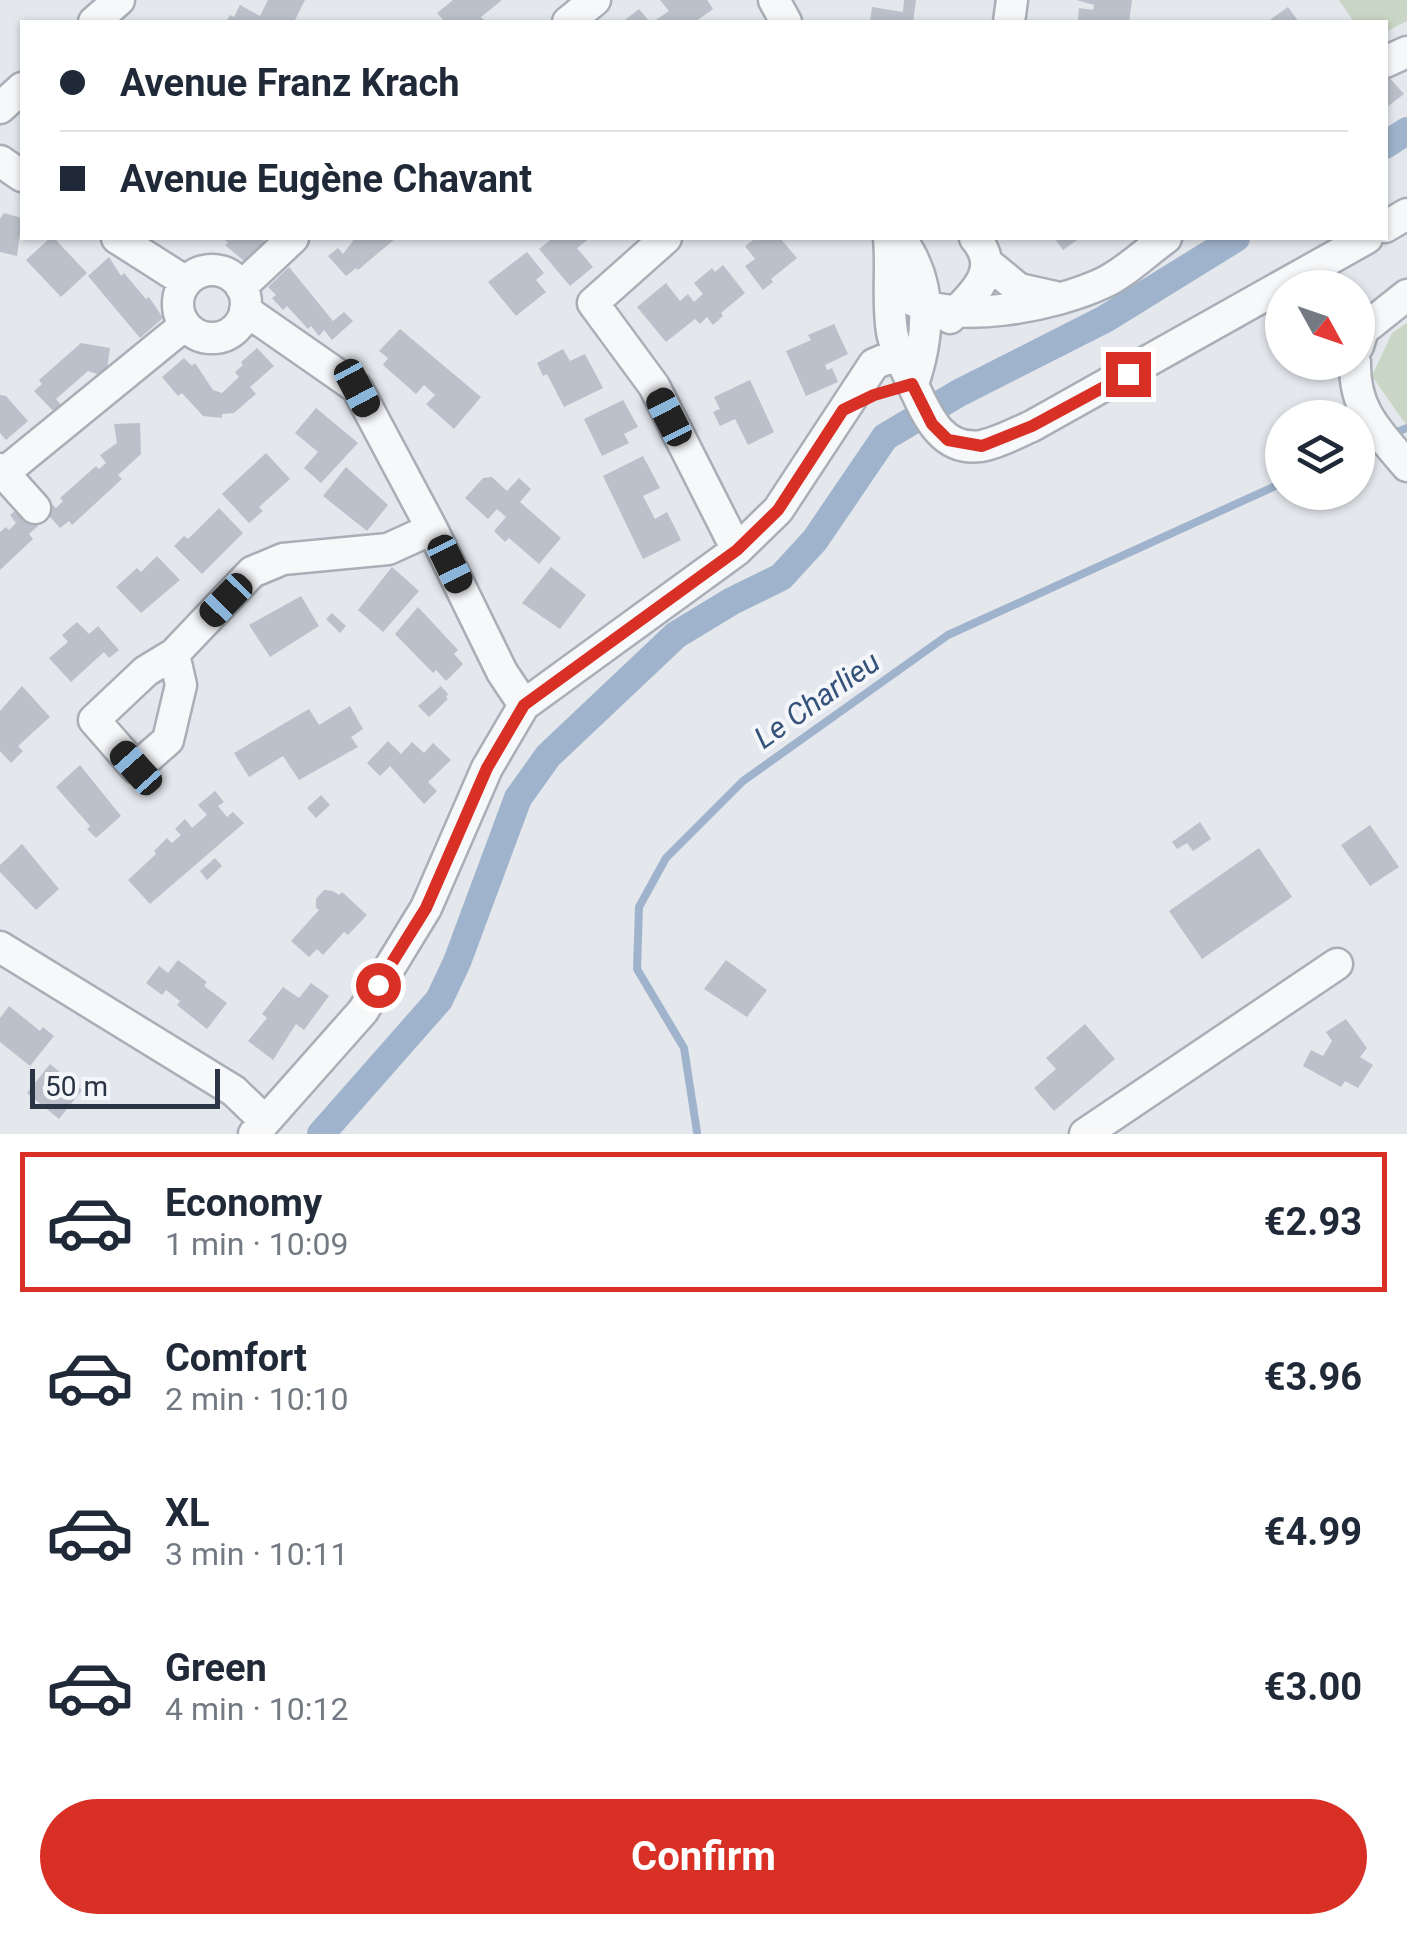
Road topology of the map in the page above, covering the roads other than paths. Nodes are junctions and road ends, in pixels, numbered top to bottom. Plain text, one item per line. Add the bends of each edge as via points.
1 (118, 0) edge
2 (594, 0) edge
3 (96, 20) edge
4 (570, 20) edge
5 (20, 90) edge
6 (0, 108) edge
7 (120, 240) edge
8 (291, 240) edge
9 (664, 240) edge
10 (889, 240) edge
11 (901, 240) edge
12 (1163, 240) edge
13 (1363, 240) edge
14 (981, 250) edge
15 (186, 282) junction
16 (890, 282) junction
17 (1407, 295) edge
18 (243, 298) junction
19 (1058, 298) junction
20 (926, 304) junction
21 (956, 311) junction
22 (1375, 320) edge
23 (186, 325) junction
24 (915, 369) junction
25 (1355, 380) edge
26 (1407, 466) edge
27 (1, 473) edge
28 (35, 508) dead end
29 (432, 528) junction
30 (737, 550) junction
31 (174, 654) dead end
32 (524, 705) junction
33 (3, 954) edge
34 (1336, 964) dead end
35 (260, 1128) edge
36 (1085, 1134) edge

1 - 3 street
2 - 4 street
5 - 6 street
7 - 15 street
8 - 18 street
9 - 30 street via 593,303 654,386
10 - 16 street
11 - 20 street via 921,274
12 - 19 street via 1105,282
13 - 24 street via 1128,374 982,446 939,432
14 - 19 street via 1020,288
14 - 21 street via 985,278
15 - 18 street via 225,272
15 - 23 street via 178,304
16 - 20 street via 908,299
16 - 24 street via 892,335
17 - 22 street
18 - 23 street via 236,327 218,337
18 - 29 street via 357,388
19 - 21 street via 989,312
20 - 21 street
20 - 24 street
21 - 24 street
23 - 27 street
24 - 30 street via 874,364 778,510
25 - 26 street via 1364,414
27 - 28 street
29 - 31 street via 388,549 282,558 252,572
29 - 32 street
30 - 32 street
32 - 35 street via 487,768 426,908 372,996
33 - 35 street via 234,1091
34 - 36 street

